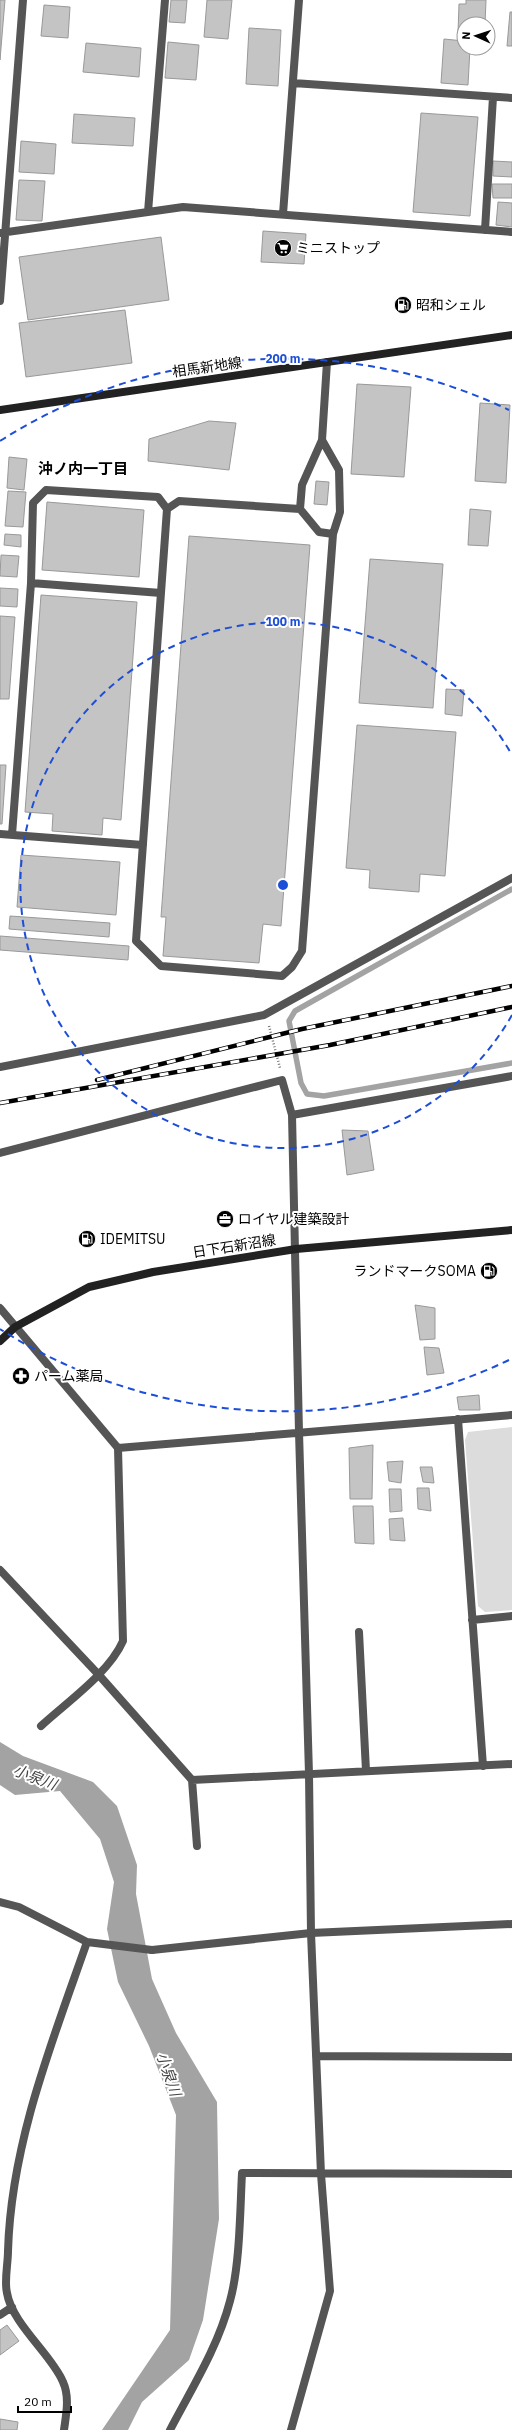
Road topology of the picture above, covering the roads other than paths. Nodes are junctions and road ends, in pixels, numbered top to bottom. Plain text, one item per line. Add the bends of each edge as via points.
1 (22, 0) edge
2 (165, 0) edge
3 (299, 0) edge
4 (293, 83) junction
5 (493, 97) junction
6 (512, 98) edge
7 (148, 212) junction
8 (283, 214) junction
9 (485, 230) junction
10 (512, 232) edge
11 (3, 233) edge
12 (0, 301) edge
13 (512, 335) edge
14 (327, 362) junction
15 (0, 410) edge
16 (322, 440) junction
17 (300, 509) junction
18 (167, 510) junction
19 (333, 534) junction
20 (31, 584) junction
21 (161, 593) junction
22 (0, 834) edge
23 (12, 835) junction
24 (143, 845) junction
25 (512, 878) edge
26 (0, 1067) edge
27 (512, 1076) edge
28 (292, 1115) junction
29 (0, 1153) edge
30 (512, 1230) edge
31 (296, 1249) junction
32 (0, 1308) edge
33 (15, 1327) junction
34 (0, 1341) edge
35 (512, 1415) edge
36 (458, 1419) junction
37 (298, 1432) junction
38 (118, 1448) junction
39 (0, 1570) edge
40 (512, 1616) edge
41 (472, 1620) junction
42 (359, 1632) dead end
43 (98, 1674) junction
44 (41, 1726) dead end
45 (512, 1764) edge
46 (483, 1766) junction
47 (366, 1772) junction
48 (309, 1774) junction
49 (192, 1780) junction
50 (197, 1846) dead end
51 (0, 1902) edge
52 (512, 1924) edge
53 (311, 1932) junction
54 (91, 1943) junction
55 (316, 2056) junction
56 (512, 2057) edge
57 (321, 2174) junction
58 (512, 2174) edge
59 (12, 2307) junction
60 (0, 2315) edge
61 (64, 2430) edge
62 (170, 2430) edge
63 (290, 2430) edge

1 - 11 street
2 - 7 street
3 - 4 street
4 - 5 street
4 - 8 street
5 - 6 street
5 - 9 street
7 - 8 street via 183,207
7 - 11 street
8 - 9 street
9 - 10 street
11 - 12 street
13 - 14 main road, 相馬新地線
14 - 15 main road, 相馬新地線
14 - 16 street
16 - 17 street via 302,485
16 - 19 street via 339,470 340,512
17 - 18 street via 179,501
17 - 19 street via 319,532
18 - 20 street via 158,497 46,490 33,503
18 - 21 street
19 - 24 street via 302,951 292,968 282,976 161,966 136,941
20 - 21 street
20 - 23 street
21 - 24 street
22 - 23 street
23 - 24 street
25 - 26 street via 264,1015
27 - 28 street
28 - 29 street via 282,1080
28 - 31 street
30 - 31 main road, 日下石新沼線
31 - 33 main road, 日下石新沼線 via 153,1272 89,1287
31 - 37 street
32 - 33 street
33 - 34 main road, 日下石新沼線
33 - 38 street
35 - 36 street
36 - 37 street
36 - 41 street
37 - 38 street
37 - 48 street
38 - 43 street via 123,1641 118,1654
39 - 43 street
40 - 41 street
41 - 46 street
42 - 47 street
43 - 44 street
43 - 49 street
45 - 46 street
46 - 47 street
47 - 48 street
48 - 49 street
48 - 53 street
49 - 50 street
51 - 54 street via 19,1907
52 - 53 street
53 - 54 street via 152,1950
53 - 55 street
54 - 59 street via 39,2077 14,2188 9,2225 7,2294
55 - 56 street
55 - 57 street
57 - 58 street
57 - 62 street via 242,2173 238,2242 231,2299 217,2341
57 - 63 street via 330,2291
59 - 60 street
59 - 61 street via 63,2382 68,2405

